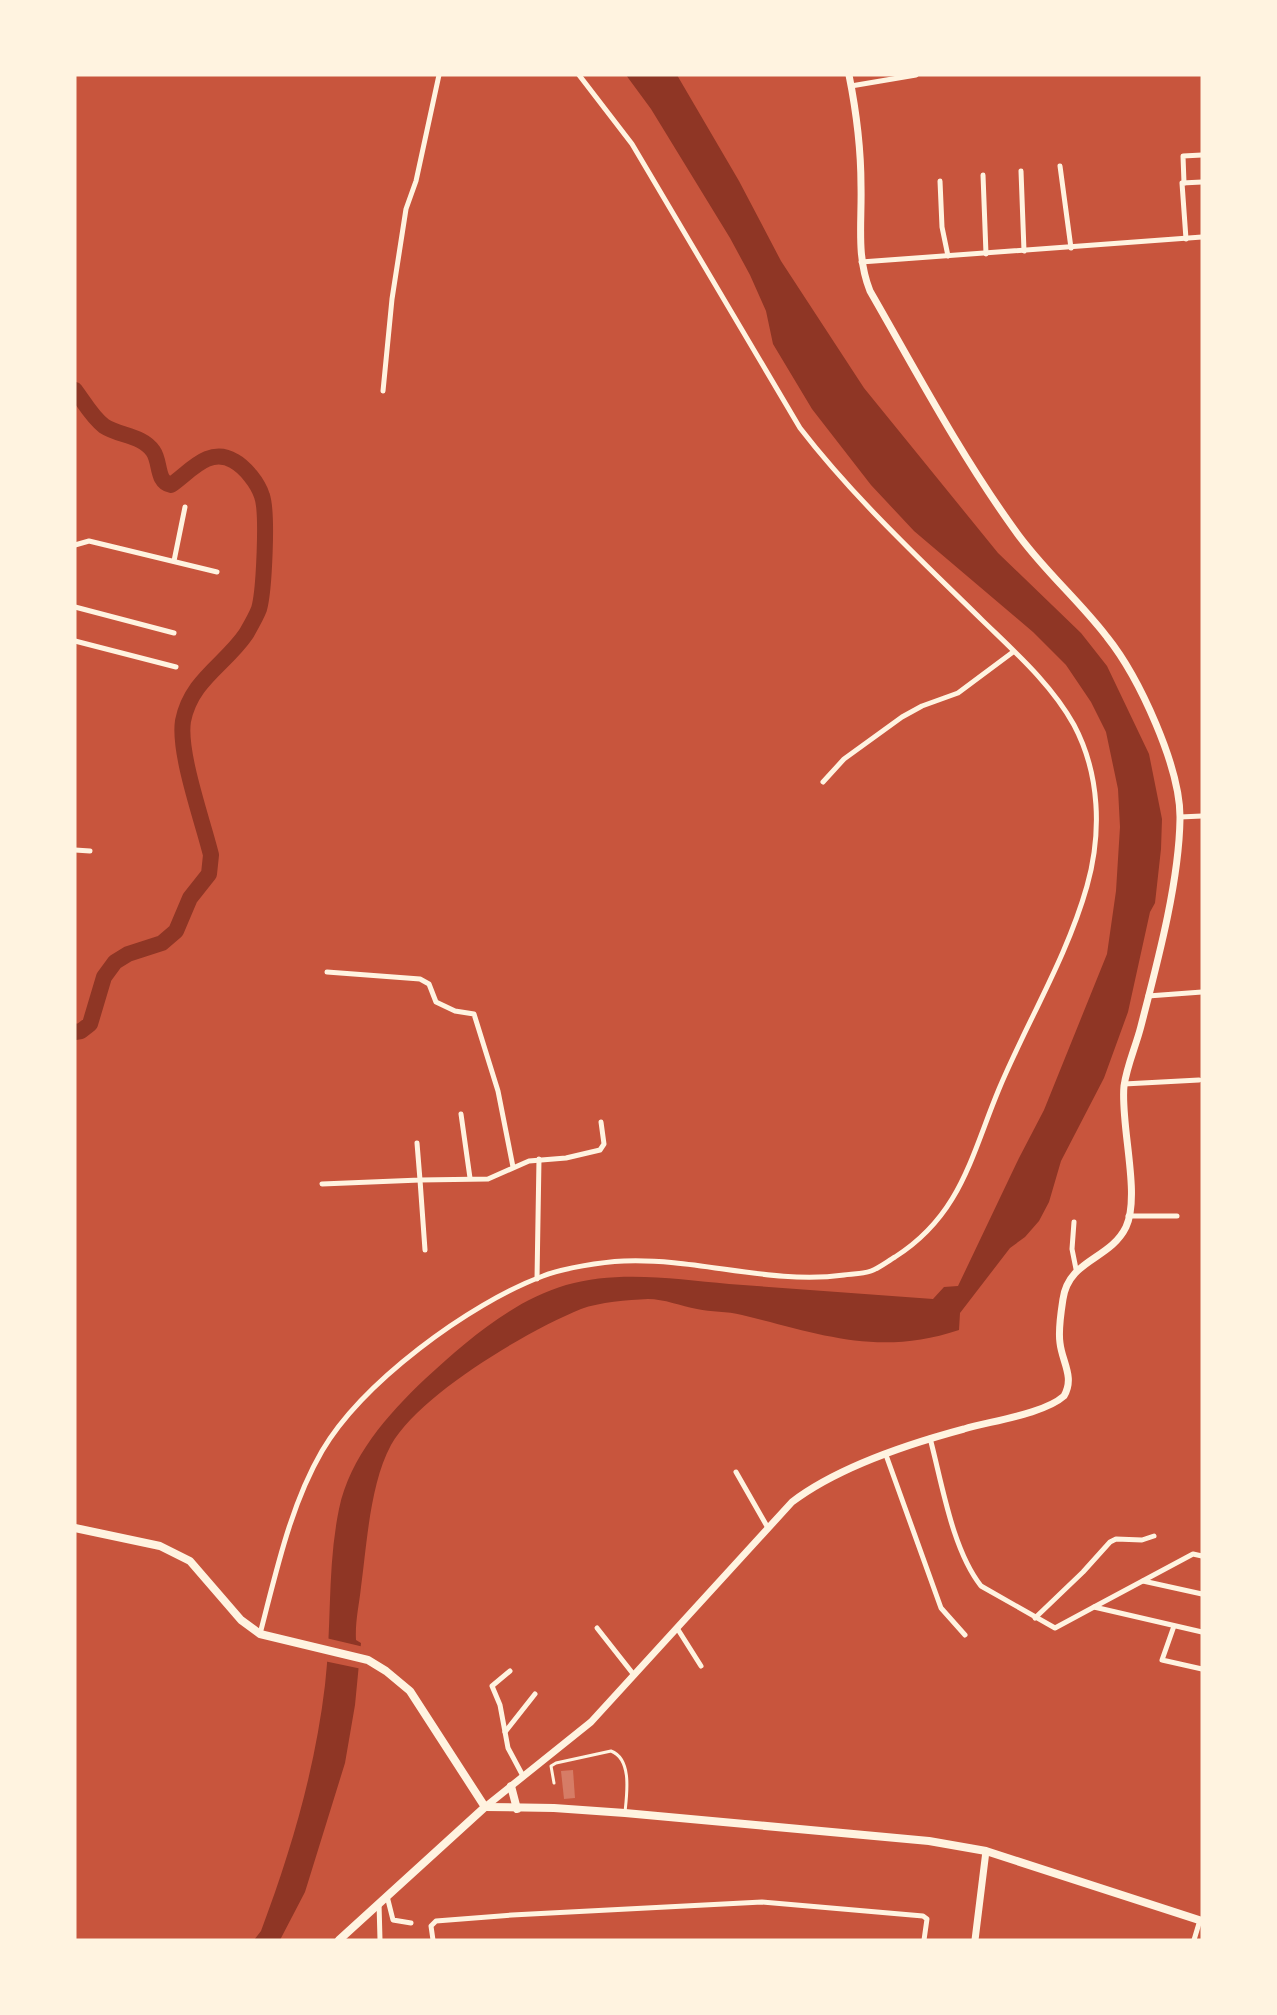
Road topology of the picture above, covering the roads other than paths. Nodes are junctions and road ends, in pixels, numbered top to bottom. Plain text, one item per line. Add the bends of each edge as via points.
1 (439, 75) edge
2 (579, 75) edge
3 (849, 75) edge
4 (915, 75) edge
5 (851, 86) junction
6 (1202, 155) edge
7 (1060, 166) dead end
8 (1021, 171) dead end
9 (983, 175) dead end
10 (940, 181) dead end
11 (1202, 182) edge
12 (1184, 183) junction
13 (1202, 237) edge
14 (1186, 239) junction
15 (1071, 248) junction
16 (1024, 251) junction
17 (986, 254) junction
18 (948, 256) junction
19 (861, 262) junction
20 (383, 391) dead end
21 (184, 507) dead end
22 (75, 545) edge
23 (174, 561) junction
24 (217, 572) dead end
25 (75, 607) edge
26 (174, 633) dead end
27 (75, 641) edge
28 (1013, 652) junction
29 (176, 667) dead end
30 (823, 782) dead end
31 (1202, 815) edge
32 (1180, 817) junction
33 (75, 850) edge
34 (90, 851) dead end
35 (327, 972) dead end
36 (1202, 992) edge
37 (1148, 996) junction
38 (1199, 1080) dead end
39 (1125, 1084) junction
40 (461, 1114) dead end
41 (601, 1122) dead end
42 (417, 1143) dead end
43 (539, 1159) junction
44 (513, 1167) junction
45 (470, 1178) junction
46 (420, 1180) junction
47 (322, 1184) dead end
48 (1128, 1216) junction
49 (1178, 1216) dead end
50 (1074, 1222) dead end
51 (425, 1250) dead end
52 (1076, 1269) junction
53 (537, 1279) junction
54 (930, 1438) junction
55 (886, 1455) junction
56 (736, 1472) dead end
57 (75, 1528) edge
58 (768, 1528) junction
59 (1154, 1536) dead end
60 (1202, 1556) edge
61 (1143, 1581) junction
62 (1202, 1594) edge
63 (1094, 1607) junction
64 (1035, 1618) junction
65 (1174, 1626) junction
66 (597, 1628) dead end
67 (677, 1628) junction
68 (1202, 1632) edge
69 (264, 1635) junction
70 (965, 1635) dead end
71 (701, 1666) dead end
72 (1202, 1669) edge
73 (510, 1671) dead end
74 (634, 1675) junction
75 (535, 1694) dead end
76 (505, 1732) junction
77 (523, 1776) junction
78 (554, 1783) dead end
79 (511, 1786) junction
80 (485, 1807) junction
81 (517, 1809) junction
82 (625, 1813) junction
83 (986, 1851) junction
84 (387, 1896) junction
85 (379, 1903) junction
86 (1201, 1921) edge
87 (411, 1923) dead end
88 (339, 1940) edge
89 (380, 1940) edge
90 (433, 1940) edge
91 (924, 1940) edge
92 (975, 1940) edge
93 (1194, 1940) edge

1 - 20 street via 416,181 406,208
2 - 28 street via 632,144 800,428 829,466
3 - 5 street
4 - 5 street
5 - 19 street via 861,184
6 - 12 street via 1183,156
7 - 15 street
8 - 16 street
9 - 17 street
10 - 18 street
11 - 12 street
12 - 14 street
13 - 14 street
14 - 15 street
15 - 16 street
16 - 17 street
17 - 18 street
18 - 19 street
19 - 32 street via 870,291 966,459 1035,557 1107,636 1124,661 1164,747 1176,785
21 - 23 street
22 - 23 street via 89,541
23 - 24 street
25 - 26 street
27 - 29 street
28 - 30 street via 958,693 902,717 844,759
28 - 53 street via 1047,685 1075,728 1096,790 1097,836 1087,886 1071,929 952,1203 917,1242 873,1271 813,1279 692,1264 623,1261 546,1274
31 - 32 street
32 - 37 street via 1167,913
33 - 34 street
35 - 44 street via 420,979 429,984 440,1004 474,1014 498,1091
36 - 37 street
37 - 39 street
38 - 39 street
39 - 48 street
40 - 45 street
41 - 43 street via 604,1144 600,1150
42 - 46 street
43 - 44 street
43 - 53 street
44 - 45 street via 488,1179
45 - 46 street
46 - 47 street
46 - 51 street
48 - 49 street
48 - 52 street via 1120,1237
50 - 52 street via 1072,1249
52 - 54 street via 1063,1297 1059,1341 1070,1379 1064,1396 1038,1409
53 - 69 street via 500,1296 436,1337 373,1388 324,1447 302,1489
54 - 55 street
54 - 64 street via 956,1533 973,1575 981,1586
55 - 58 street via 807,1491
55 - 70 street via 941,1608
56 - 58 street
57 - 69 main road via 146,1542 190,1561 241,1620
58 - 67 street
59 - 64 street via 1113,1540
60 - 61 street via 1193,1554
61 - 62 street
61 - 63 street
63 - 64 street via 1055,1628
63 - 65 street
65 - 68 street
65 - 72 street via 1162,1660
66 - 74 street
67 - 71 street
67 - 74 street
69 - 80 main road via 368,1660 410,1690
73 - 76 street via 492,1686
74 - 77 street via 580,1733
75 - 76 street
76 - 77 street via 508,1748
77 - 79 street
78 - 82 lane via 551,1766 556,1763 616,1753 626,1771
79 - 80 street
79 - 81 main road
80 - 81 main road
80 - 84 main road
81 - 82 main road
82 - 83 main road via 929,1841
83 - 86 main road
83 - 92 street
84 - 85 main road
84 - 87 street via 393,1920
85 - 88 main road
85 - 89 street
86 - 93 street
90 - 91 street via 431,1926 436,1921 762,1902 923,1916 927,1919

